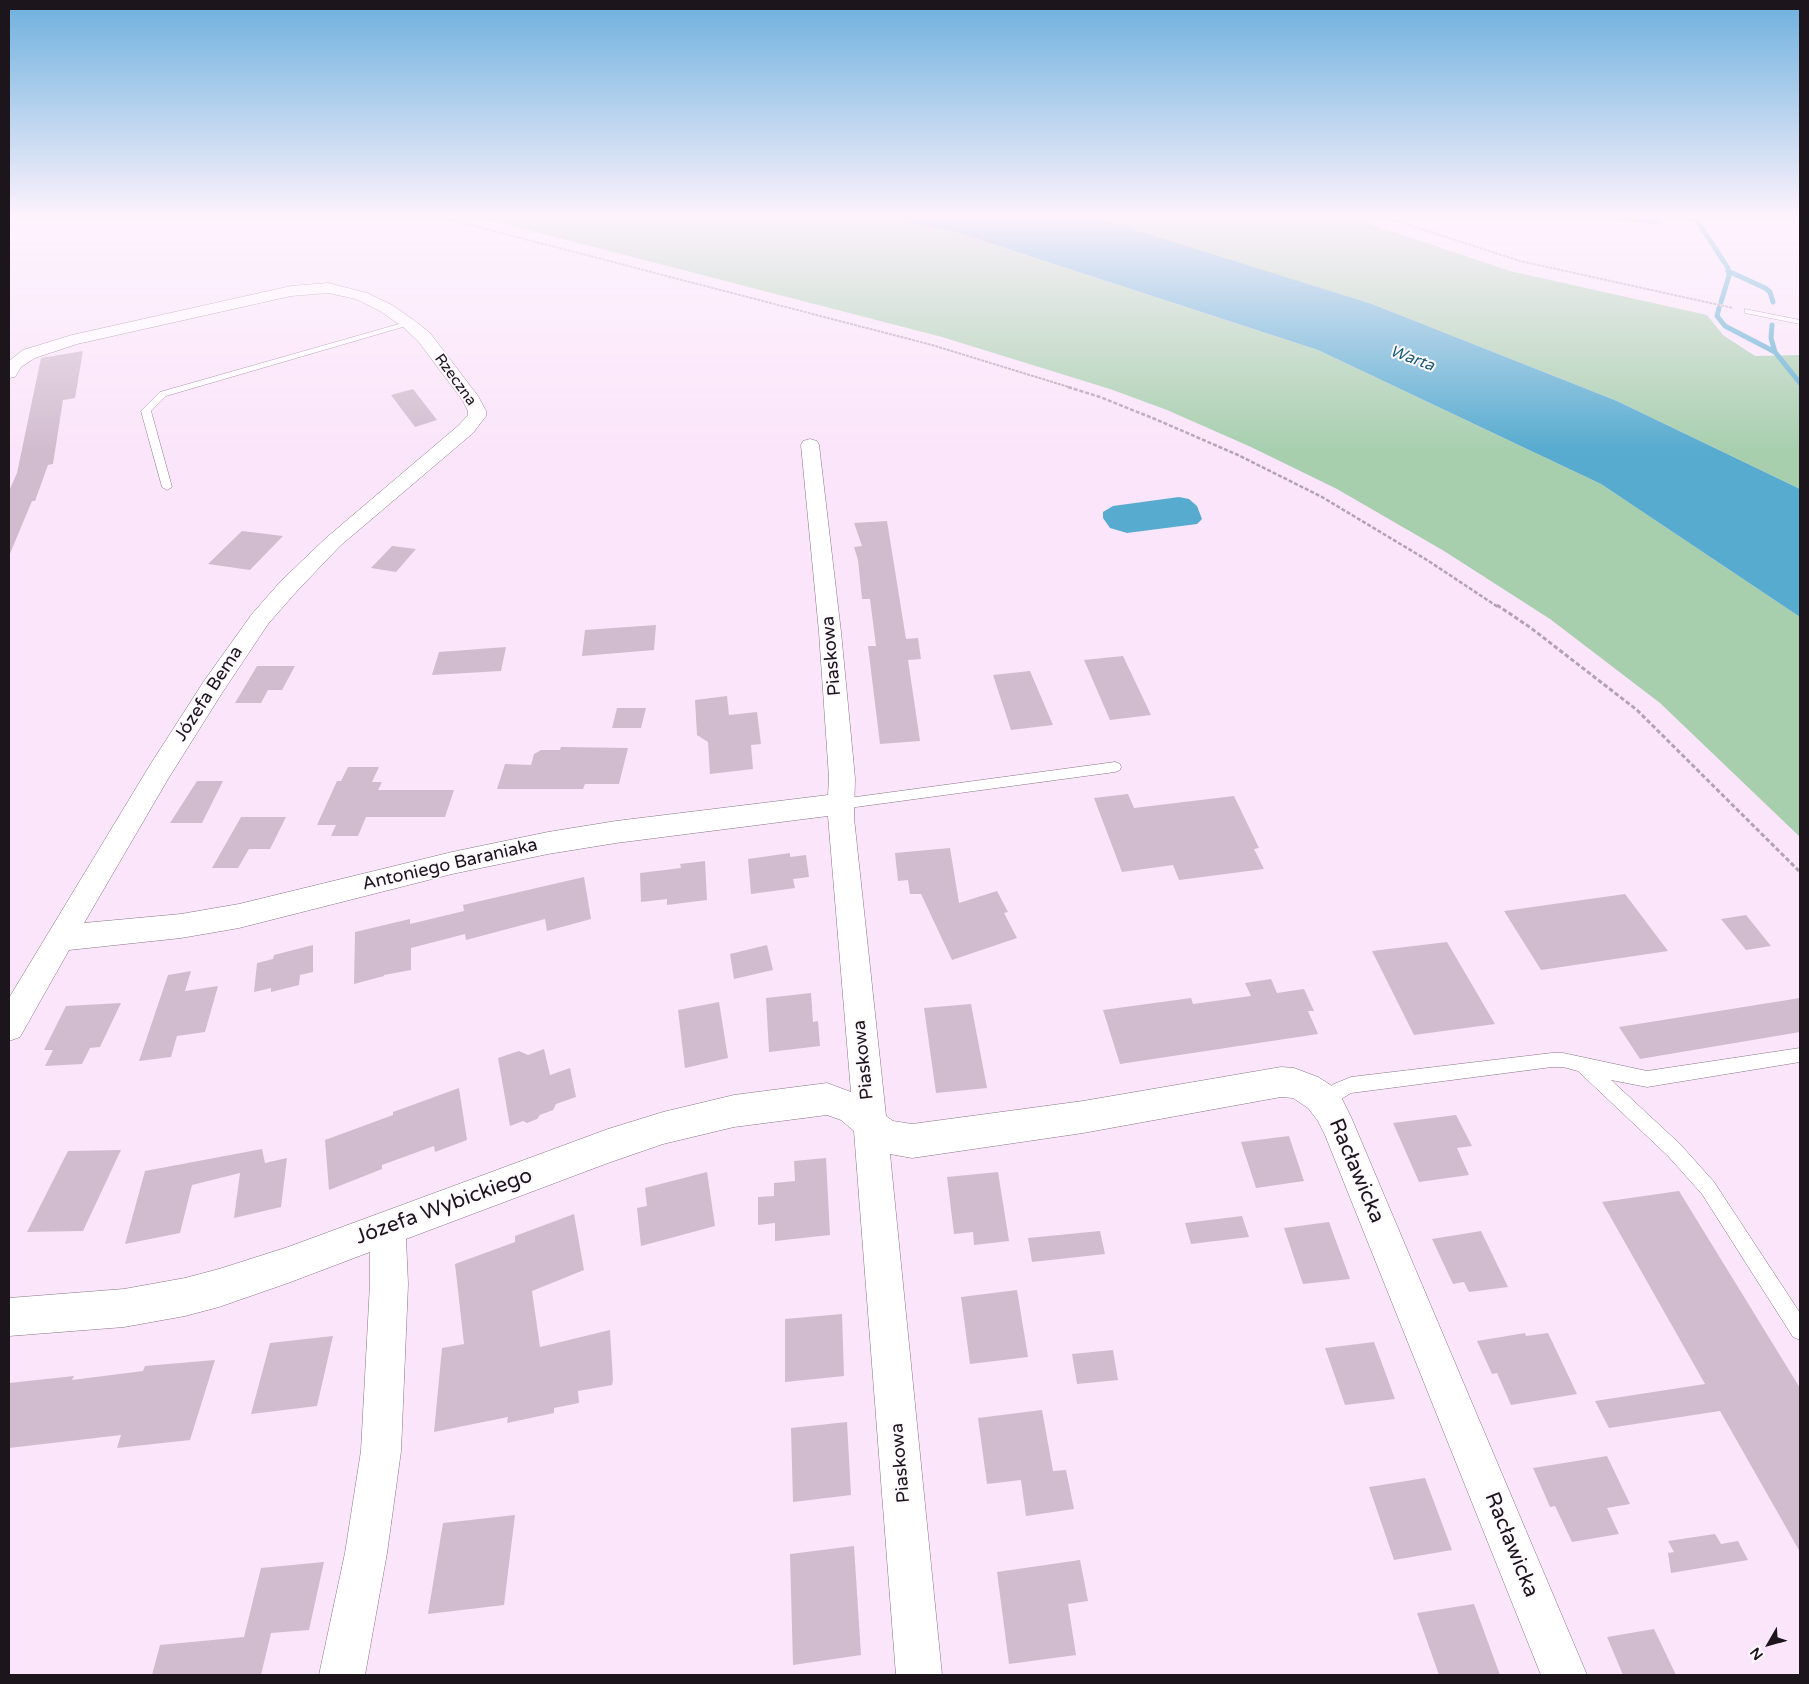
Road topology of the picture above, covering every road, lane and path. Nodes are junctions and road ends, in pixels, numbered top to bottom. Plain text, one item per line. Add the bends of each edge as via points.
1 (275, 295) edge
2 (356, 295) edge
3 (738, 295) edge
4 (1673, 295) edge
5 (1748, 311) joint
6 (1800, 322) edge
7 (409, 324) junction
8 (12, 368) edge
9 (477, 416) joint
10 (810, 445) dead end
11 (166, 487) dead end
12 (1115, 767) dead end
13 (841, 804) junction
14 (1800, 872) edge
15 (61, 938) junction
16 (9, 1027) edge
17 (1800, 1055) edge
18 (1583, 1066) junction
19 (1323, 1102) junction
20 (871, 1124) junction
21 (388, 1228) junction
22 (9, 1317) edge
23 (1800, 1330) edge
24 (342, 1675) edge
25 (919, 1675) edge
26 (1564, 1675) edge

1 - 8 street, Rzeczna via 89,335 29,354
2 - 7 street, Rzeczna
3 - 14 path via 932,345 1100,397 1238,456 1330,502 1531,628 1637,710
4 - 5 path
5 - 6 lane
7 - 9 street, Rzeczna via 424,337 472,400
7 - 11 lane via 163,394 146,411
9 - 15 street, Józefa Bema via 466,429 340,535 260,619 159,772
10 - 13 street, Piaskowa via 831,642 842,778
12 - 13 lane
13 - 15 street, Antoniego Baraniaka via 548,843 452,863 239,916 181,926
13 - 20 street, Piaskowa
15 - 16 street, Józefa Bema
17 - 18 lane via 1647,1078
18 - 19 lane via 1552,1060 1351,1085
18 - 23 lane via 1614,1091 1708,1188
19 - 20 street, Racławicka via 1306,1088 1281,1082 1083,1117 922,1140 895,1138
19 - 26 street, Racławicka via 1339,1129
20 - 21 street, Józefa Wybickiego via 852,1108 827,1099 734,1111 663,1128 608,1146
20 - 25 street, Piaskowa
21 - 22 street, Józefa Wybickiego via 253,1277 185,1296 124,1308
21 - 24 street via 389,1284 381,1451 366,1553

